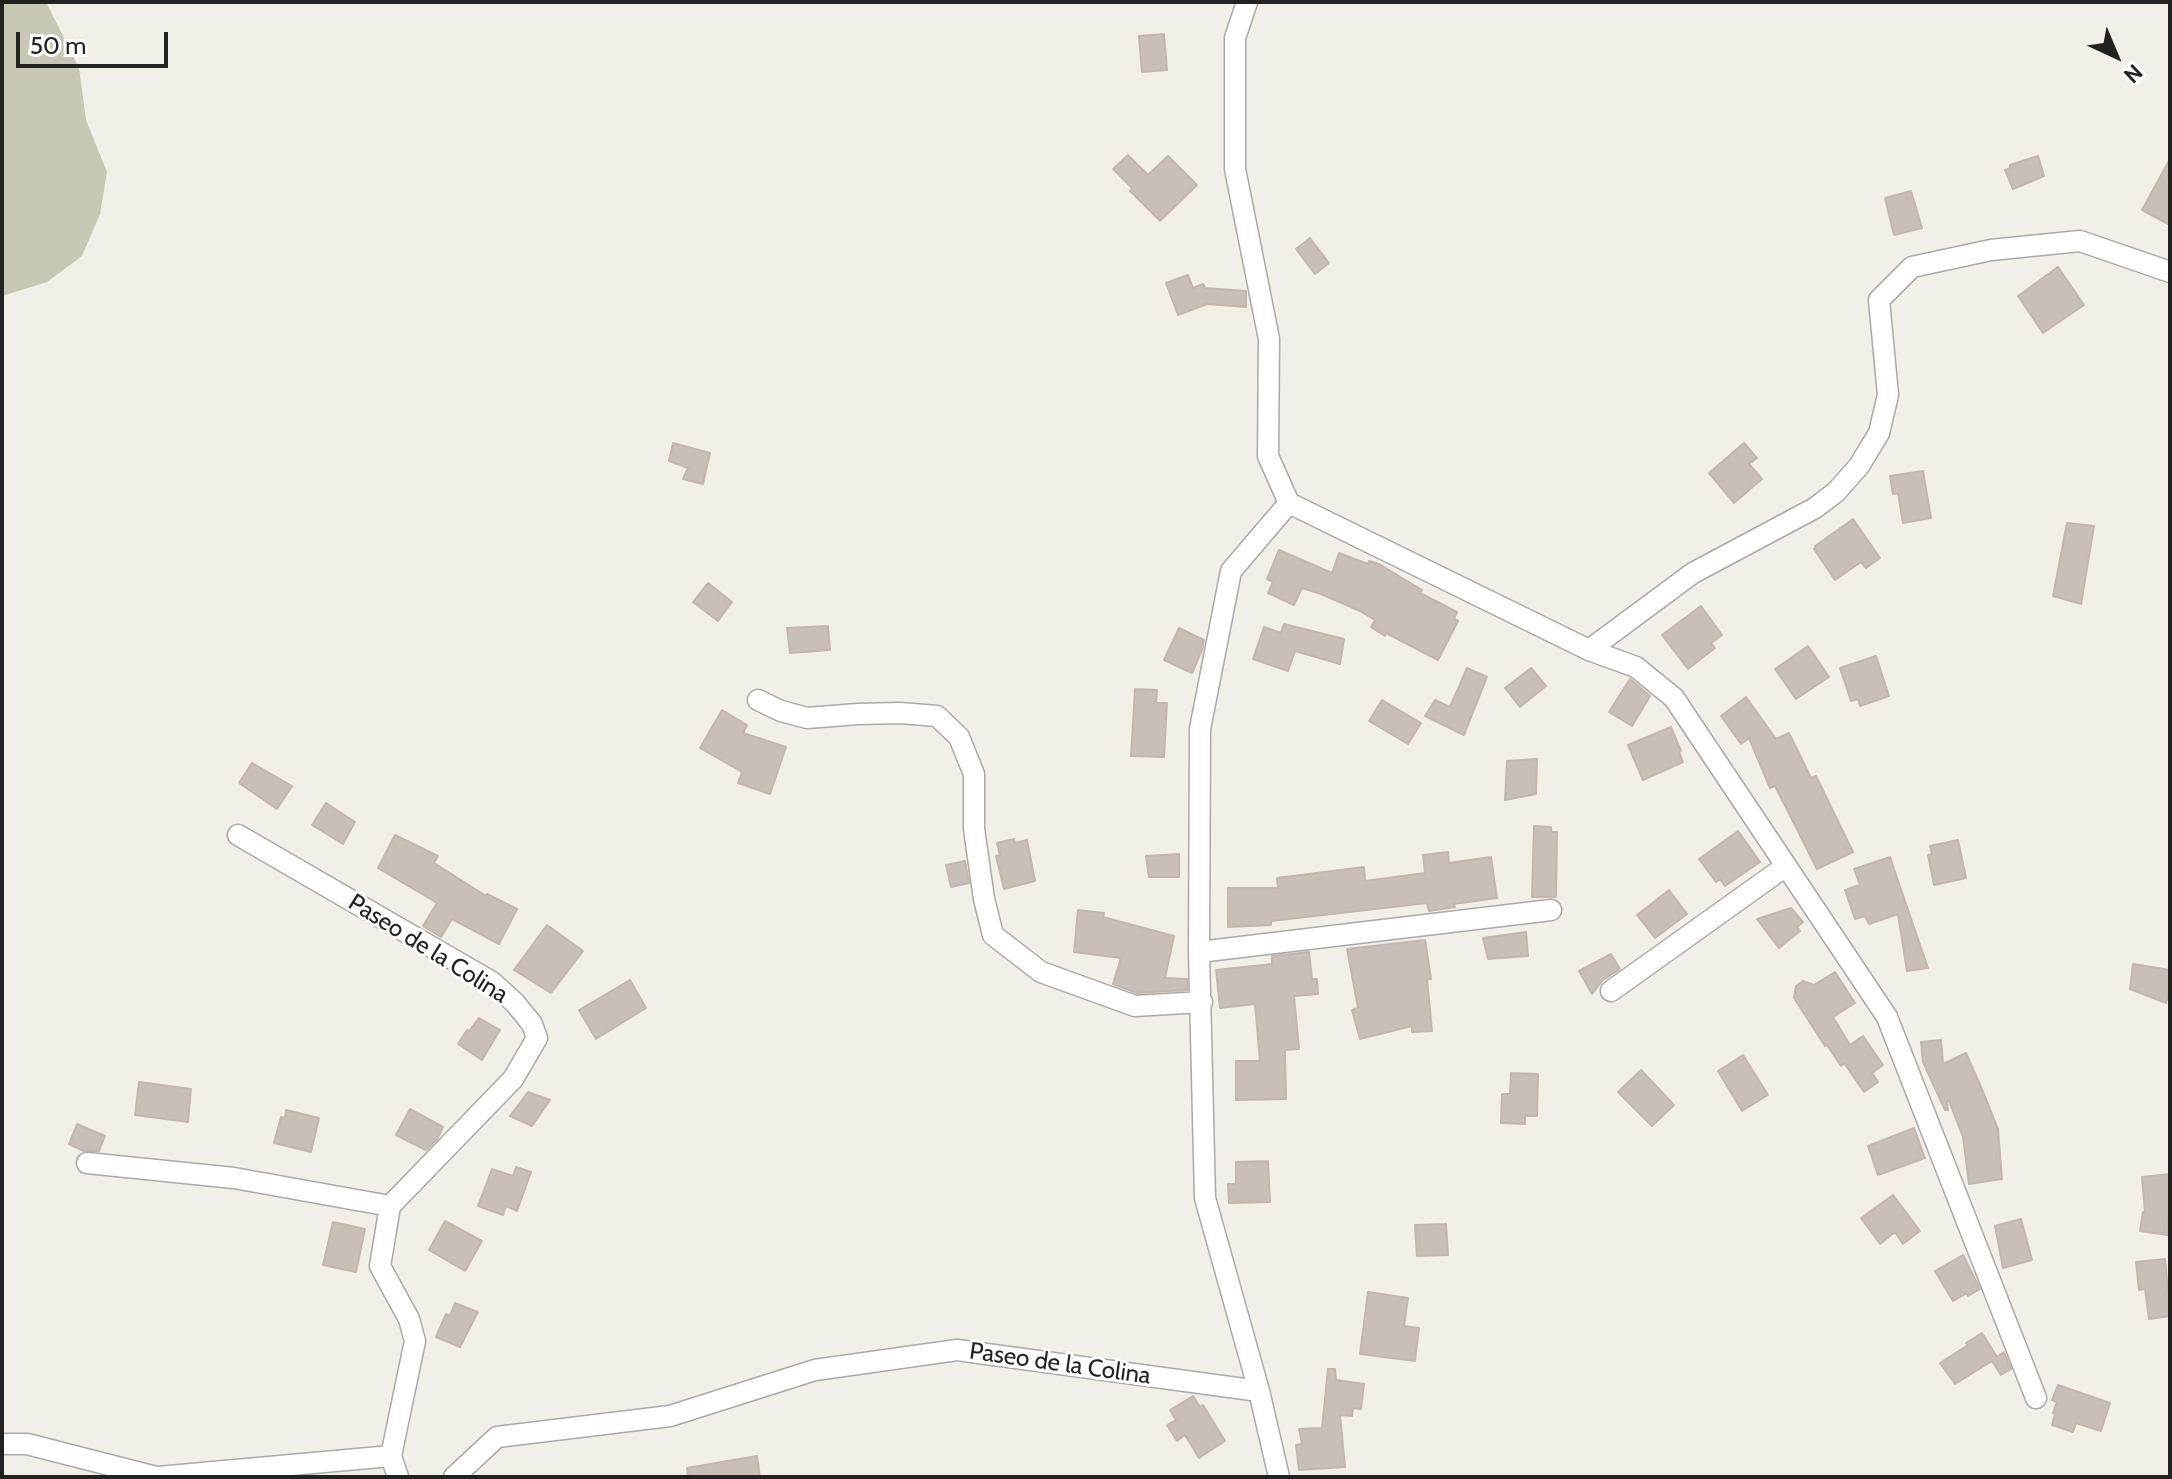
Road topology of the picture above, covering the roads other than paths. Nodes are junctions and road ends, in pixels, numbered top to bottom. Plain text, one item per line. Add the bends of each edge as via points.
1 (1247, 2) edge
2 (2170, 272) edge
3 (1289, 503) junction
4 (1589, 650) junction
5 (758, 700) dead end
6 (238, 835) dead end
7 (1786, 866) junction
8 (1551, 910) dead end
9 (1199, 952) junction
10 (1611, 991) dead end
11 (1202, 1002) junction
12 (87, 1163) dead end
13 (390, 1206) junction
14 (1259, 1391) junction
15 (2036, 1398) dead end
16 (2, 1444) edge
17 (391, 1456) junction
18 (157, 1477) edge
19 (398, 1477) edge
20 (454, 1477) edge
21 (1279, 1477) edge

1 - 3 street via 1235,38 1235,169 1269,339 1268,456
2 - 4 street via 2080,241 1991,250 1912,267 1879,300 1888,395 1879,433 1859,466 1815,508 1693,573
3 - 4 street
3 - 9 street via 1231,571 1200,729
4 - 7 street via 1636,667 1674,698
5 - 11 street via 807,718 937,716 959,737 974,774 974,829 993,935 1041,972 1135,1006
6 - 13 street, Paseo de la Colina via 492,982 532,1024 537,1038 513,1079
7 - 10 street
7 - 15 street via 1887,1017
8 - 9 street
9 - 11 street
11 - 14 street via 1205,1198
12 - 13 street via 234,1178
13 - 17 street via 380,1266 415,1341
14 - 20 street, Paseo de la Colina via 957,1350 815,1370 670,1416 497,1437
14 - 21 street
16 - 18 street via 27,1444
17 - 18 street
17 - 19 street

